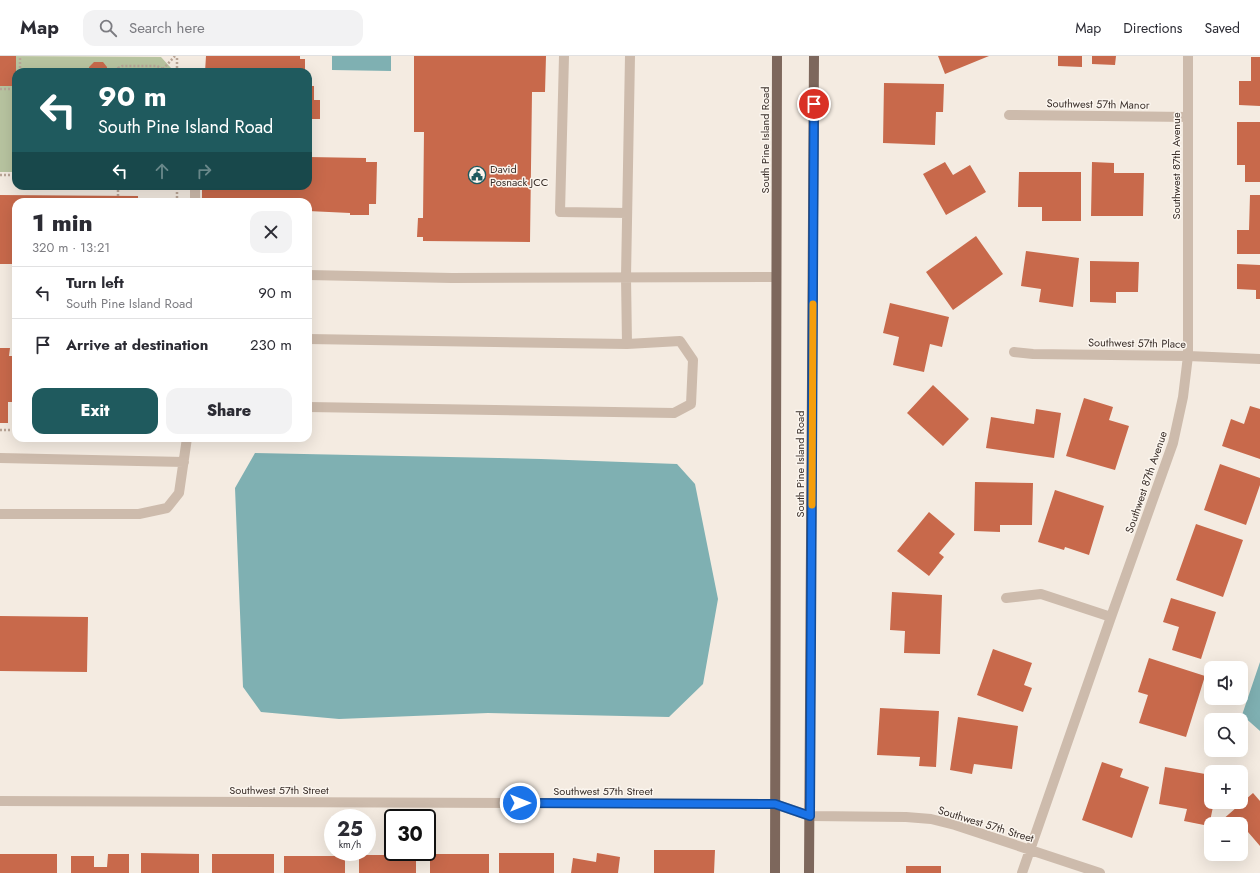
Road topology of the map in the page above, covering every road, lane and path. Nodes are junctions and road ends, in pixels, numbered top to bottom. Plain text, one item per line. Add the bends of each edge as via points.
1 (20, 56) edge
2 (176, 56) edge
3 (564, 56) edge
4 (630, 56) edge
5 (777, 56) edge
6 (814, 56) edge
7 (1188, 56) edge
8 (20, 68) edge
9 (118, 68) edge
10 (160, 68) edge
11 (163, 68) edge
12 (177, 68) edge
13 (0, 89) edge
14 (12, 89) edge
15 (1008, 115) dead end
16 (1188, 117) junction
17 (0, 175) edge
18 (12, 175) edge
19 (118, 190) edge
20 (118, 196) dead end
21 (627, 212) junction
22 (312, 275) edge
23 (626, 277) junction
24 (776, 277) junction
25 (312, 338) edge
26 (627, 344) junction
27 (1014, 352) dead end
28 (1188, 356) junction
29 (1260, 359) edge
30 (312, 407) edge
31 (0, 430) edge
32 (12, 430) edge
33 (186, 442) edge
34 (0, 458) edge
35 (184, 462) junction
36 (0, 514) edge
37 (1006, 598) dead end
38 (1111, 617) junction
39 (0, 800) edge
40 (775, 804) junction
41 (810, 816) junction
42 (1031, 849) junction
43 (774, 873) edge
44 (809, 873) edge
45 (1022, 873) edge
46 (1100, 873) edge

1 - 8 path
2 - 11 path
2 - 12 path
3 - 21 street via 560,212
4 - 21 street
5 - 24 main road, South Pine Island Road
6 - 41 main road, South Pine Island Road
7 - 16 street, Southwest 87th Avenue
9 - 10 path
13 - 14 path
15 - 16 street, Southwest 57th Manor
16 - 28 street, Southwest 87th Avenue
17 - 18 path
19 - 20 path
21 - 23 street
22 - 23 street via 452,278
23 - 24 street
23 - 26 street
24 - 40 main road, South Pine Island Road
25 - 26 street
26 - 30 street via 680,341 693,360 691,404 674,413
27 - 28 street, Southwest 57th Place
28 - 29 street, Southwest 57th Place
28 - 38 street, Southwest 87th Avenue via 1183,397 1173,443
31 - 32 path
33 - 35 street
34 - 35 street
35 - 36 street via 179,493 167,508 139,514
37 - 38 street via 1041,594
38 - 42 street, Southwest 87th Avenue
39 - 40 street, Southwest 57th Street
40 - 41 street, Southwest 57th Street
40 - 43 main road, South Pine Island Road
41 - 42 street, Southwest 57th Street via 931,819
41 - 44 main road, South Pine Island Road
42 - 45 street, Southwest 87th Avenue
42 - 46 street, Southwest 57th Street

